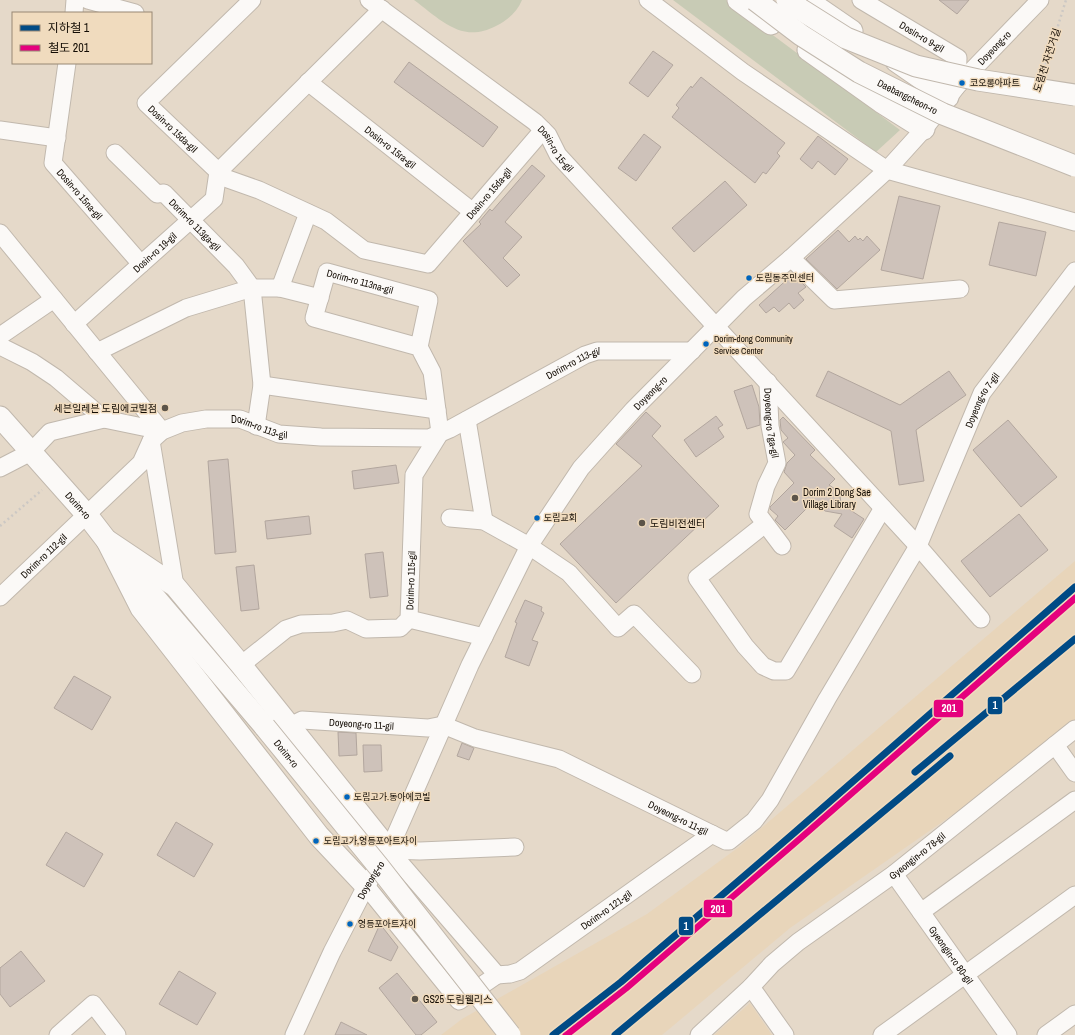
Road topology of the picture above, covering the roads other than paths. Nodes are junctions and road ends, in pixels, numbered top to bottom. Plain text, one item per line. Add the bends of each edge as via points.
1 (75, 0) edge
2 (88, 0) edge
3 (252, 0) edge
4 (648, 0) edge
5 (738, 0) edge
6 (755, 0) edge
7 (787, 0) edge
8 (807, 0) edge
9 (861, 0) edge
10 (1040, 0) edge
11 (376, 5) edge
12 (74, 12) edge
13 (132, 12) edge
14 (67, 64) edge
15 (308, 82) junction
16 (952, 92) junction
17 (1075, 95) edge
18 (924, 129) junction
19 (0, 130) edge
20 (544, 130) junction
21 (57, 138) junction
22 (115, 153) dead end
23 (1075, 166) edge
24 (887, 170) junction
25 (218, 172) junction
26 (308, 212) junction
27 (473, 212) junction
28 (190, 220) junction
29 (1075, 222) edge
30 (0, 233) edge
31 (791, 258) junction
32 (142, 264) junction
33 (1075, 271) edge
34 (252, 288) junction
35 (280, 288) junction
36 (960, 288) dead end
37 (320, 298) junction
38 (54, 299) junction
39 (74, 324) junction
40 (716, 326) junction
41 (0, 336) edge
42 (0, 346) edge
43 (419, 347) junction
44 (692, 351) junction
45 (97, 352) junction
46 (768, 382) junction
47 (262, 385) junction
48 (437, 410) junction
49 (0, 416) edge
50 (104, 419) junction
51 (467, 420) junction
52 (256, 426) junction
53 (440, 433) junction
54 (157, 436) junction
55 (31, 452) junction
56 (0, 468) edge
57 (883, 508) junction
58 (87, 515) junction
59 (450, 518) dead end
60 (484, 521) junction
61 (765, 524) junction
62 (107, 541) junction
63 (529, 546) junction
64 (782, 546) dead end
65 (918, 546) junction
66 (175, 586) junction
67 (0, 596) edge
68 (409, 619) junction
69 (981, 619) dead end
70 (484, 637) junction
71 (241, 666) junction
72 (692, 674) dead end
73 (443, 725) junction
74 (290, 726) junction
75 (1075, 729) edge
76 (1055, 745) junction
77 (1075, 773) edge
78 (1075, 800) edge
79 (357, 810) junction
80 (712, 834) junction
81 (319, 836) junction
82 (515, 847) dead end
83 (389, 850) junction
84 (894, 874) junction
85 (366, 886) junction
86 (1075, 895) edge
87 (921, 912) junction
88 (965, 975) junction
89 (497, 976) junction
90 (751, 987) junction
91 (1075, 1014) edge
92 (58, 1035) edge
93 (117, 1035) edge
94 (294, 1035) edge
95 (510, 1035) edge
96 (699, 1035) edge
97 (785, 1035) edge
98 (882, 1035) edge
99 (1008, 1035) edge
100 (1046, 1035) edge

1 - 12 street
2 - 13 street
3 - 25 street, Dosin-ro 15da-gil via 146,103
4 - 24 street via 743,72
5 - 18 main road via 881,102
6 - 23 main road, Daebangcheon-ro, bridge via 801,35 859,72 943,114
7 - 17 main road, bridge via 846,38 916,66 978,80
8 - 16 main road
9 - 16 street, Dosin-ro 9-gil via 958,58
10 - 16 street, Doyeong-ro
11 - 15 street
11 - 20 street, Dosin-ro 15-gil
14 - 21 street, Dosin-ro 15na-gil
15 - 25 street
15 - 27 street, Dosin-ro 15ra-gil
16 - 18 street, Doyeong-ro
18 - 24 street, Doyeong-ro
19 - 21 street
20 - 27 street, Dosin-ro 15da-gil
20 - 40 street, Dosin-ro 15-gil via 558,155
21 - 32 street, Dosin-ro 15na-gil via 53,163
22 - 28 street, Dorim-ro 113ga-gil via 157,194 164,194
24 - 29 street
24 - 31 street, Doyeong-ro
25 - 26 street, Dosin-ro 15da-gil via 226,178
25 - 28 street, Dosin-ro 19-gil via 214,199
26 - 27 street, Dosin-ro 15da-gil via 326,221 364,250 428,264
26 - 35 street
28 - 32 street, Dosin-ro 19-gil
28 - 34 street, Dorim-ro 113ga-gil via 236,266
30 - 38 street
31 - 36 street via 834,300
31 - 40 street, Doyeong-ro
32 - 39 street, Dosin-ro 19-gil
33 - 65 street, Doyeong-ro 7-gil via 982,393
34 - 35 street
34 - 45 street via 186,308
34 - 47 street
35 - 37 street
37 - 43 street, Dorim-ro 113na-gil via 314,318
37 - 43 street, Dorim-ro 113na-gil via 327,272 429,300
38 - 39 street
38 - 41 street
39 - 45 street
40 - 44 street, Doyeong-ro
40 - 46 street
42 - 50 street via 56,378
43 - 48 street via 432,372
44 - 51 street, Dorim-ro 113-gil via 597,351 585,355
44 - 63 street, Doyeong-ro via 633,410 581,468
45 - 54 street
46 - 57 street
46 - 61 street, Doyeong-ro 7ga-gil via 770,426 777,463 766,486 758,514
47 - 48 street
47 - 52 street
48 - 53 street
49 - 55 main road, Dorim-ro
50 - 54 street
50 - 55 street via 50,432
51 - 53 street, Dorim-ro 113-gil
51 - 60 street
52 - 53 street, Dorim-ro 113-gil via 279,434 321,437 429,438
52 - 54 street, Dorim-ro 113-gil via 240,419 206,419 182,424
53 - 68 street, Dorim-ro 115-gil via 414,475
54 - 58 street via 142,463
54 - 66 street
55 - 56 street
55 - 58 main road, Dorim-ro
57 - 61 street via 786,671 774,671 763,666 745,646 697,578
57 - 65 street
58 - 62 main road, Dorim-ro
58 - 67 street, Dorim-ro 112-gil
59 - 60 street
60 - 63 street
61 - 64 street, Doyeong-ro 7ga-gil
62 - 66 main road
62 - 81 main road via 141,608
62 - 95 main road, Dorim-ro, bridge via 265,727 379,867
63 - 70 street, Doyeong-ro
63 - 72 street via 570,573 618,628 634,614
65 - 69 street
65 - 80 street, Doyeong-ro 11-gil via 823,705 770,800 754,821 730,841
66 - 71 main road
68 - 70 street
68 - 71 street, Dorim-ro 115-gil via 400,628 366,628 348,620 301,624 286,629
70 - 73 street, Doyeong-ro
71 - 74 main road
73 - 74 street, Doyeong-ro 11-gil via 428,728 302,720
73 - 80 street, Doyeong-ro 11-gil via 475,738 559,759
73 - 83 street, Doyeong-ro
74 - 79 main road
75 - 76 street, Gyeongin-ro 78-gil
76 - 77 street
76 - 84 street, Gyeongin-ro 78-gil
78 - 87 street
79 - 81 main road via 350,825 340,832 330,836
79 - 83 main road
80 - 89 street, Dorim-ro 121-gil via 520,971
81 - 85 main road
82 - 83 street
83 - 85 street, Doyeong-ro
83 - 89 street
84 - 87 street, Gyeongin-ro 80-gil
84 - 90 street, Gyeongin-ro 78-gil via 798,942 772,964
85 - 89 street via 459,1001
85 - 94 street, Doyeong-ro
86 - 88 street
87 - 88 street, Gyeongin-ro 80-gil
88 - 98 street
88 - 99 street, Gyeongin-ro 80-gil
90 - 96 street, Gyeongin-ro 78-gil
90 - 97 street
91 - 100 street
92 - 93 street via 94,1004

